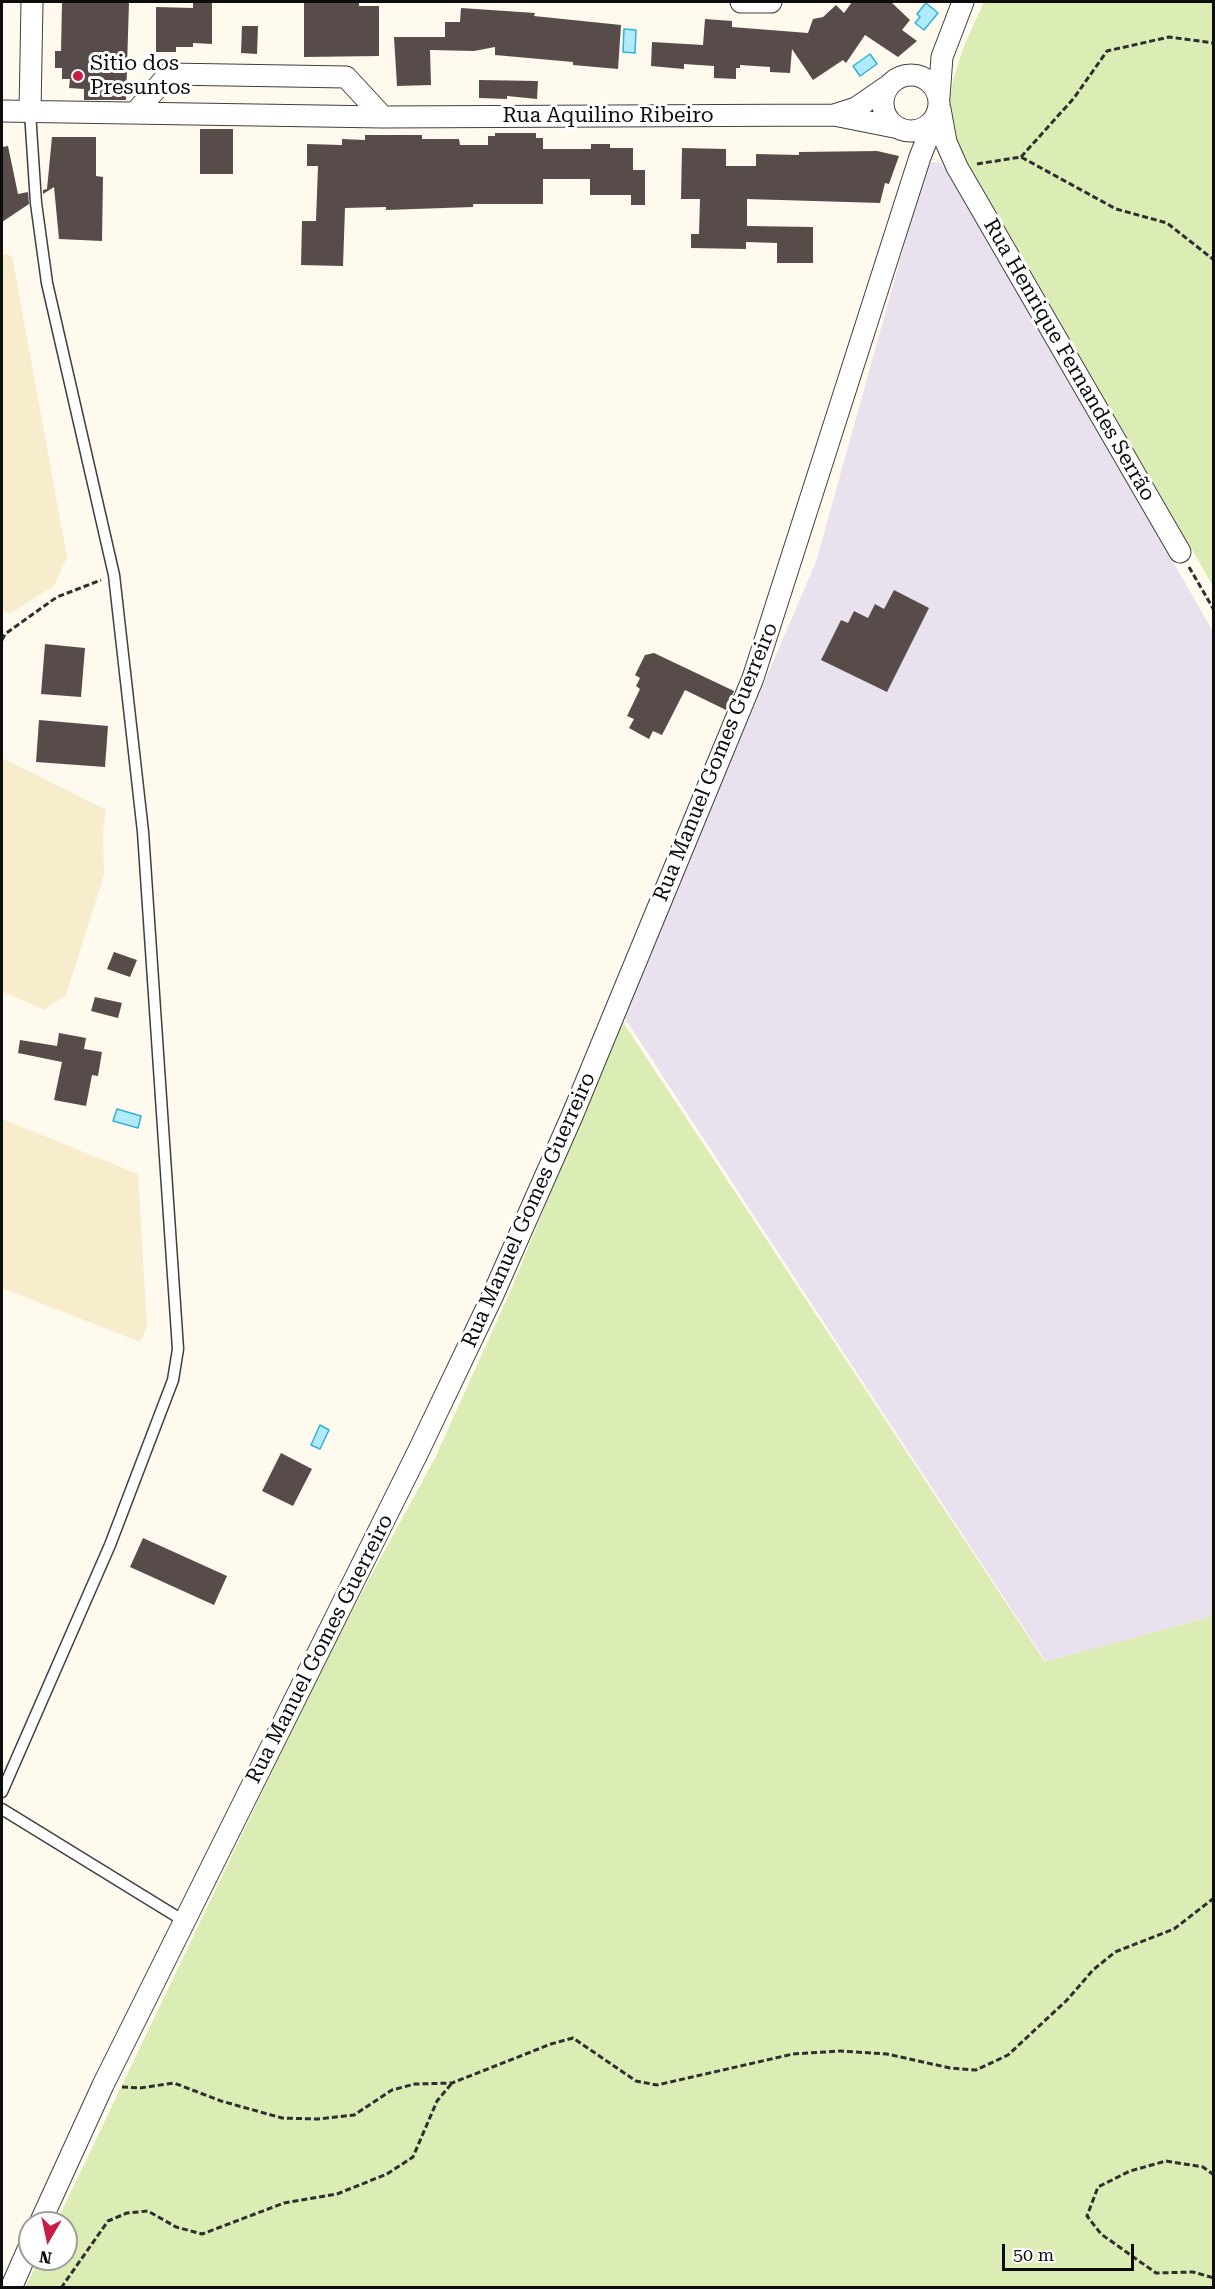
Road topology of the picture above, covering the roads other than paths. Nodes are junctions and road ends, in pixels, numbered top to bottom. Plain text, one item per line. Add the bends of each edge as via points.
1 (32, 2) edge
2 (741, 2) edge
3 (771, 2) edge
4 (963, 2) edge
5 (946, 42) junction
6 (895, 81) junction
7 (939, 106) junction
8 (2, 111) edge
9 (30, 112) junction
10 (135, 113) junction
11 (834, 115) junction
12 (383, 117) junction
13 (917, 141) junction
14 (957, 167) junction
15 (1175, 551) road end
16 (2, 1792) edge
17 (2, 1809) edge
18 (184, 1921) junction
19 (45, 2211) edge
20 (19, 2271) edge
21 (11, 2288) edge

1 - 9 street
2 - 3 street
4 - 5 street
5 - 6 street via 935,55
5 - 7 street
6 - 7 street via 921,76 930,81
6 - 11 street via 856,108
6 - 13 street via 885,94 884,110 887,118
7 - 13 street via 927,127 913,131
7 - 14 street via 946,142
8 - 9 street, Rua Aquilino Ribeiro
9 - 10 street, Rua Aquilino Ribeiro
9 - 16 lane via 36,203 47,283 114,574 143,832 178,1349 173,1380 110,1545
10 - 12 street, Rua Aquilino Ribeiro
10 - 12 street via 169,74 181,74 346,77
11 - 12 street, Rua Aquilino Ribeiro
11 - 13 street
13 - 14 street
13 - 18 street, Rua Manuel Gomes Guerreiro via 753,678 572,1116 492,1297
14 - 15 street, Rua Henrique Fernandes Serrão
17 - 18 lane
18 - 19 street, Rua Manuel Gomes Guerreiro
20 - 21 street

